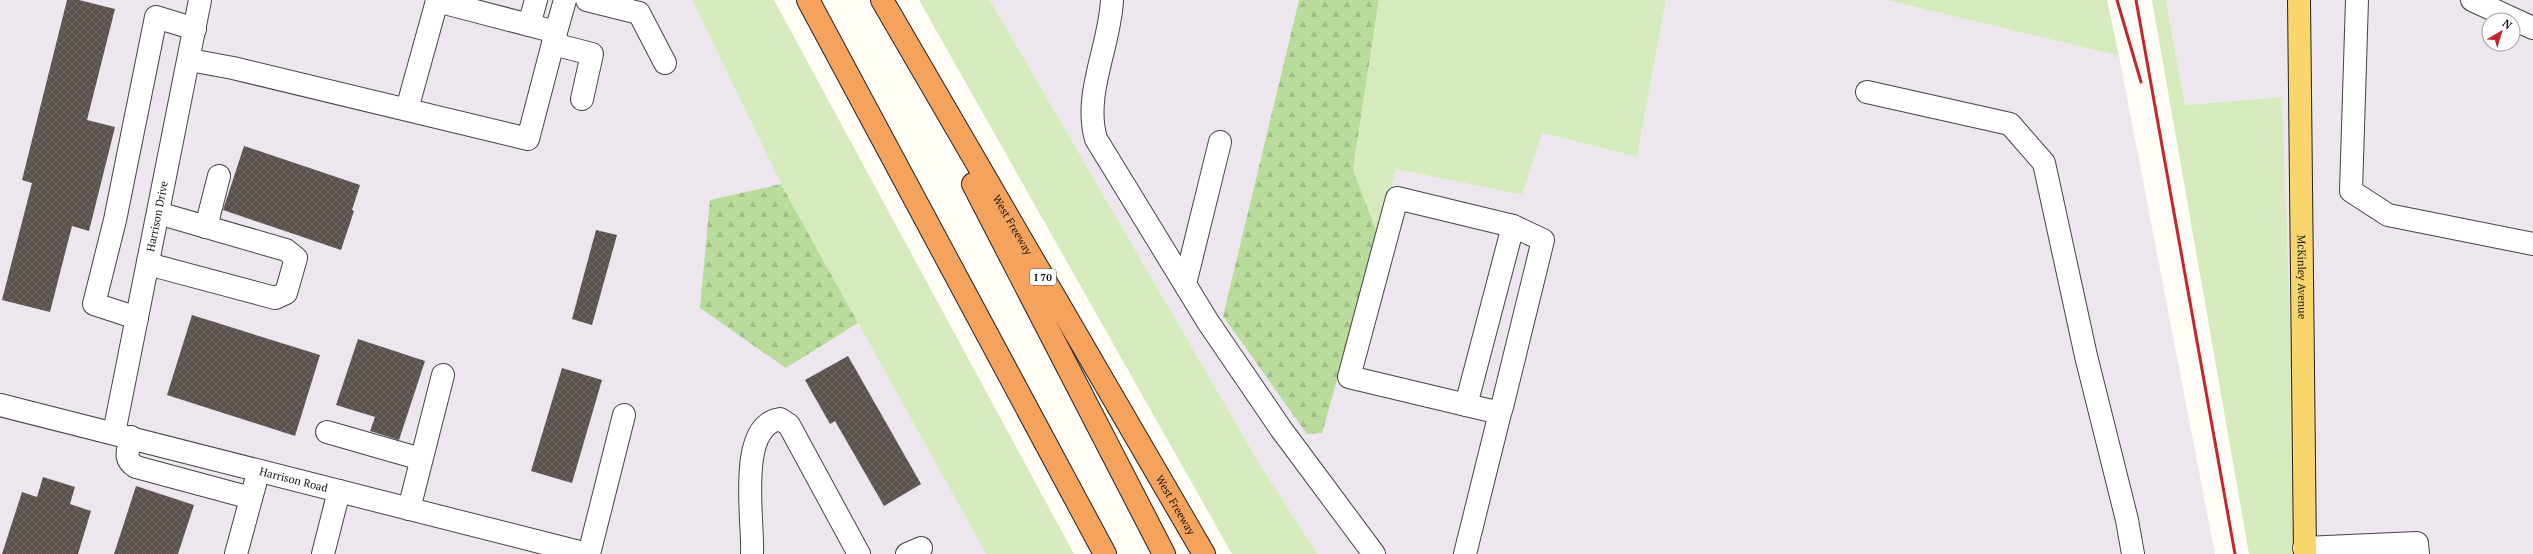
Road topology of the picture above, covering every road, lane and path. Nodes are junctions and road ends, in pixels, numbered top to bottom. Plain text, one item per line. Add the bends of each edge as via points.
1 (200, 0) edge
2 (536, 0) edge
3 (565, 0) edge
4 (587, 0) edge
5 (808, 0) edge
6 (878, 0) edge
7 (882, 0) edge
8 (1112, 0) edge
9 (2299, 0) edge
10 (2357, 0) edge
11 (2472, 0) edge
12 (529, 25) junction
13 (2533, 28) edge
14 (195, 29) junction
15 (554, 38) junction
16 (190, 60) junction
17 (665, 63) dead end
18 (1868, 92) dead end
19 (582, 99) dead end
20 (407, 109) junction
21 (1220, 142) dead end
22 (219, 176) dead end
23 (158, 213) junction
24 (1513, 226) junction
25 (206, 227) junction
26 (2533, 244) edge
27 (148, 264) junction
28 (1185, 284) junction
29 (137, 318) junction
30 (443, 375) dead end
31 (0, 405) edge
32 (1466, 405) junction
33 (1500, 413) junction
34 (624, 415) dead end
35 (327, 432) dead end
36 (123, 435) junction
37 (421, 459) junction
38 (258, 471) junction
39 (339, 491) junction
40 (251, 498) junction
41 (409, 509) junction
42 (2340, 550) edge
43 (2305, 551) edge
44 (236, 554) edge
45 (323, 554) edge
46 (588, 554) edge
47 (752, 554) edge
48 (859, 554) edge
49 (1105, 554) edge
50 (1164, 554) edge
51 (1204, 554) edge
52 (1374, 554) edge
53 (1465, 554) edge
54 (2133, 554) edge
55 (2418, 554) edge

1 - 14 street, Harrison Drive
2 - 12 street
3 - 15 street
4 - 17 street via 639,12
5 - 49 highway
6 - 50 highway
7 - 51 highway, West Freeway / I 70
8 - 28 street via 1091,122 1096,139
9 - 43 main road, McKinley Avenue
10 - 26 street via 2351,191 2388,215
11 - 13 street
12 - 15 street
12 - 20 street via 436,1
14 - 16 street, Harrison Drive
14 - 29 street via 156,17 115,220 94,304
15 - 19 street via 592,54
15 - 20 street via 528,139
16 - 20 street
16 - 23 street, Harrison Drive
18 - 54 street via 2010,124 2044,163
21 - 28 street
22 - 25 street
23 - 25 street
23 - 27 street, Harrison Drive
24 - 32 street
24 - 32 street via 1397,198 1349,377
24 - 33 street via 1543,240
25 - 27 street via 286,250 296,258 286,293 275,298
27 - 29 street, Harrison Drive
28 - 52 street via 1280,428
29 - 36 street, Harrison Drive
30 - 37 street
31 - 36 street, Harrison Road
32 - 33 street
33 - 53 street
34 - 46 street
35 - 37 street
36 - 38 street, Harrison Road
36 - 40 street, Harrison Drive via 126,457 136,467
37 - 41 street
38 - 39 street, Harrison Road
38 - 40 street
39 - 41 street, Harrison Road
39 - 45 street
40 - 44 street
41 - 46 street, Harrison Road
42 - 43 street
42 - 55 street via 2417,543
47 - 48 street via 750,482 753,454 760,431 769,421 780,419 788,425

